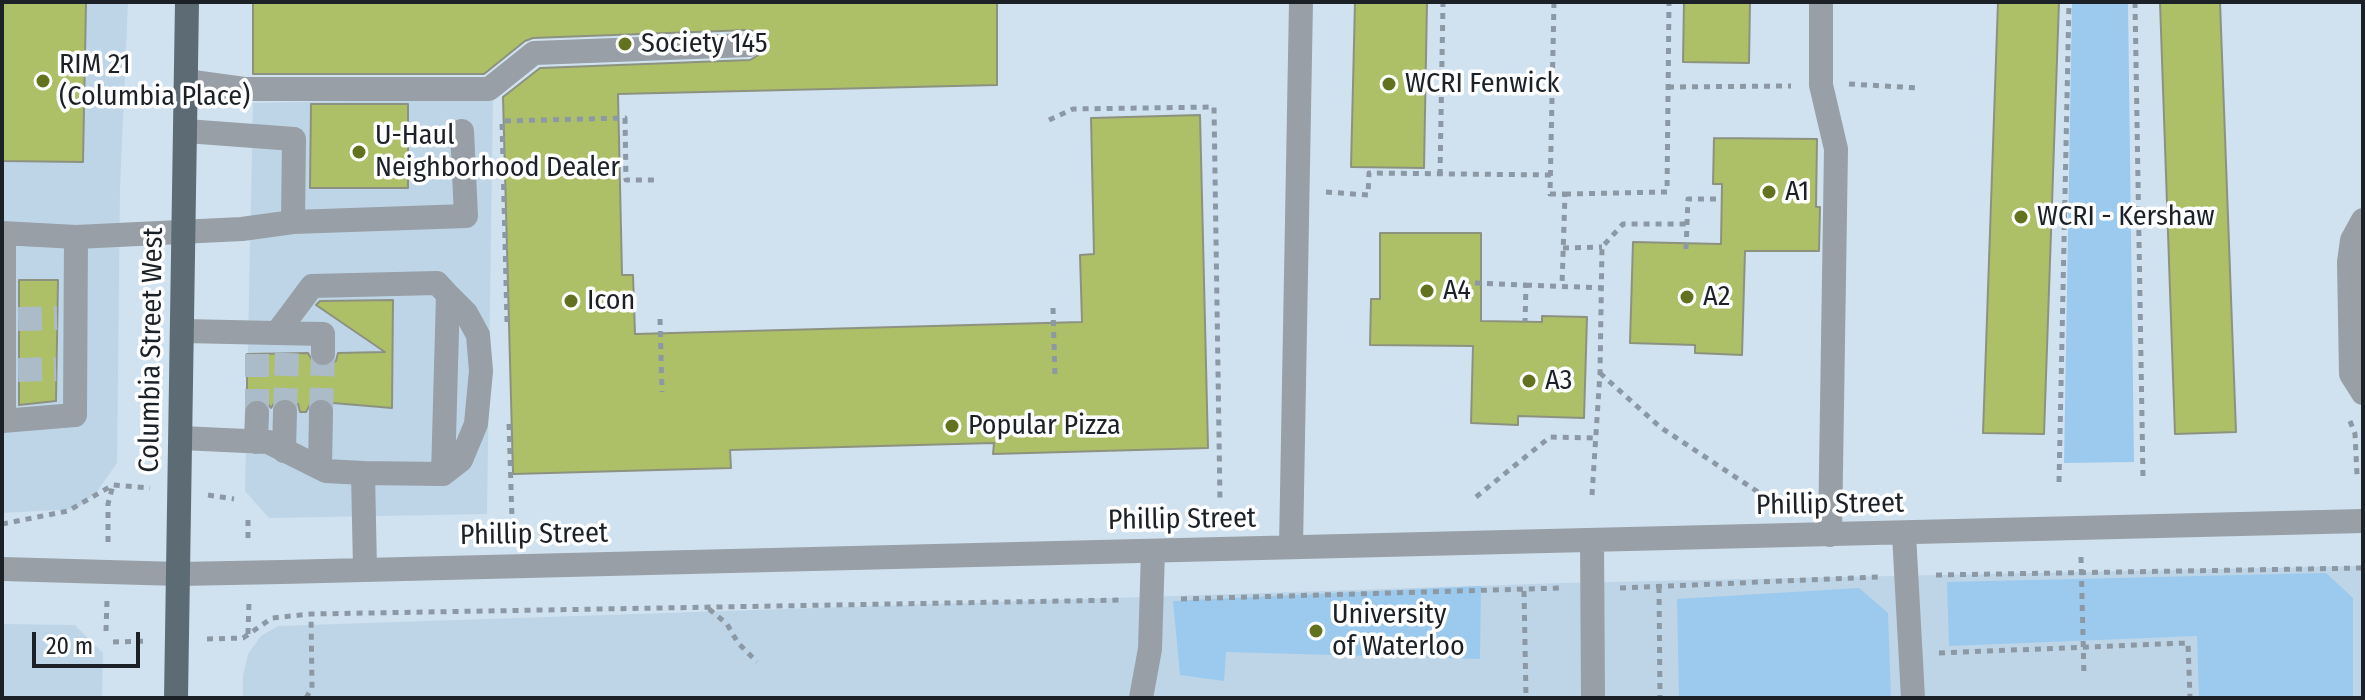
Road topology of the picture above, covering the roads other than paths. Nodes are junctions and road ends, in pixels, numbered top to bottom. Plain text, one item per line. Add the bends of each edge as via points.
1 (187, 2) edge
2 (1301, 2) edge
3 (1821, 2) edge
4 (749, 45) dead end
5 (186, 81) junction
6 (186, 131) junction
7 (462, 131) dead end
8 (2363, 220) edge
9 (293, 222) junction
10 (184, 232) junction
11 (3, 233) edge
12 (76, 237) junction
13 (448, 295) junction
14 (11, 319) edge
15 (183, 331) junction
16 (274, 341) junction
17 (323, 353) dead end
18 (10, 370) edge
19 (2363, 393) edge
20 (285, 412) tunnel mouth
21 (321, 412) tunnel mouth
22 (257, 413) tunnel mouth
23 (3, 421) edge
24 (181, 438) junction
25 (256, 442) junction
26 (284, 451) junction
27 (320, 468) junction
28 (363, 473) junction
29 (443, 474) junction
30 (2363, 521) edge
31 (1904, 534) junction
32 (1830, 535) junction
33 (1592, 540) junction
34 (1291, 547) junction
35 (1153, 551) junction
36 (2, 569) edge
37 (365, 569) junction
38 (179, 574) junction
39 (176, 698) edge
40 (1141, 698) edge
41 (1593, 698) edge
42 (1913, 698) edge

1 - 5 main road, Columbia Street West
2 - 34 street
3 - 32 street via 1821,85 1836,149
4 - 5 street via 534,53 489,89 244,89
5 - 6 main road, Columbia Street West
6 - 9 street via 294,139
6 - 10 main road, Columbia Street West
7 - 9 street via 466,216
8 - 19 street via 2352,240 2349,262 2351,374
9 - 10 street
10 - 12 street
10 - 15 main road, Columbia Street West
11 - 12 street
11 - 14 street
12 - 23 street via 66,318 66,368 75,415
13 - 16 street via 437,283 312,286
13 - 29 street
13 - 29 street via 478,335 481,371 476,424 461,460
14 - 18 street
15 - 16 street
15 - 24 main road, Columbia Street West
16 - 17 street via 323,334
18 - 23 street
20 - 26 street
21 - 27 street
22 - 25 street
24 - 25 street
24 - 38 main road, Columbia Street West
25 - 26 street
26 - 27 street
27 - 28 street
28 - 29 street
28 - 37 street
30 - 31 street, Phillip Street
31 - 32 street, Phillip Street
31 - 42 street
32 - 33 street, Phillip Street
33 - 34 street, Phillip Street
33 - 41 street
34 - 35 street, Phillip Street
35 - 37 street, Phillip Street
35 - 40 street via 1150,649
36 - 38 street, Phillip Street
37 - 38 street, Phillip Street
38 - 39 main road, Columbia Street West

